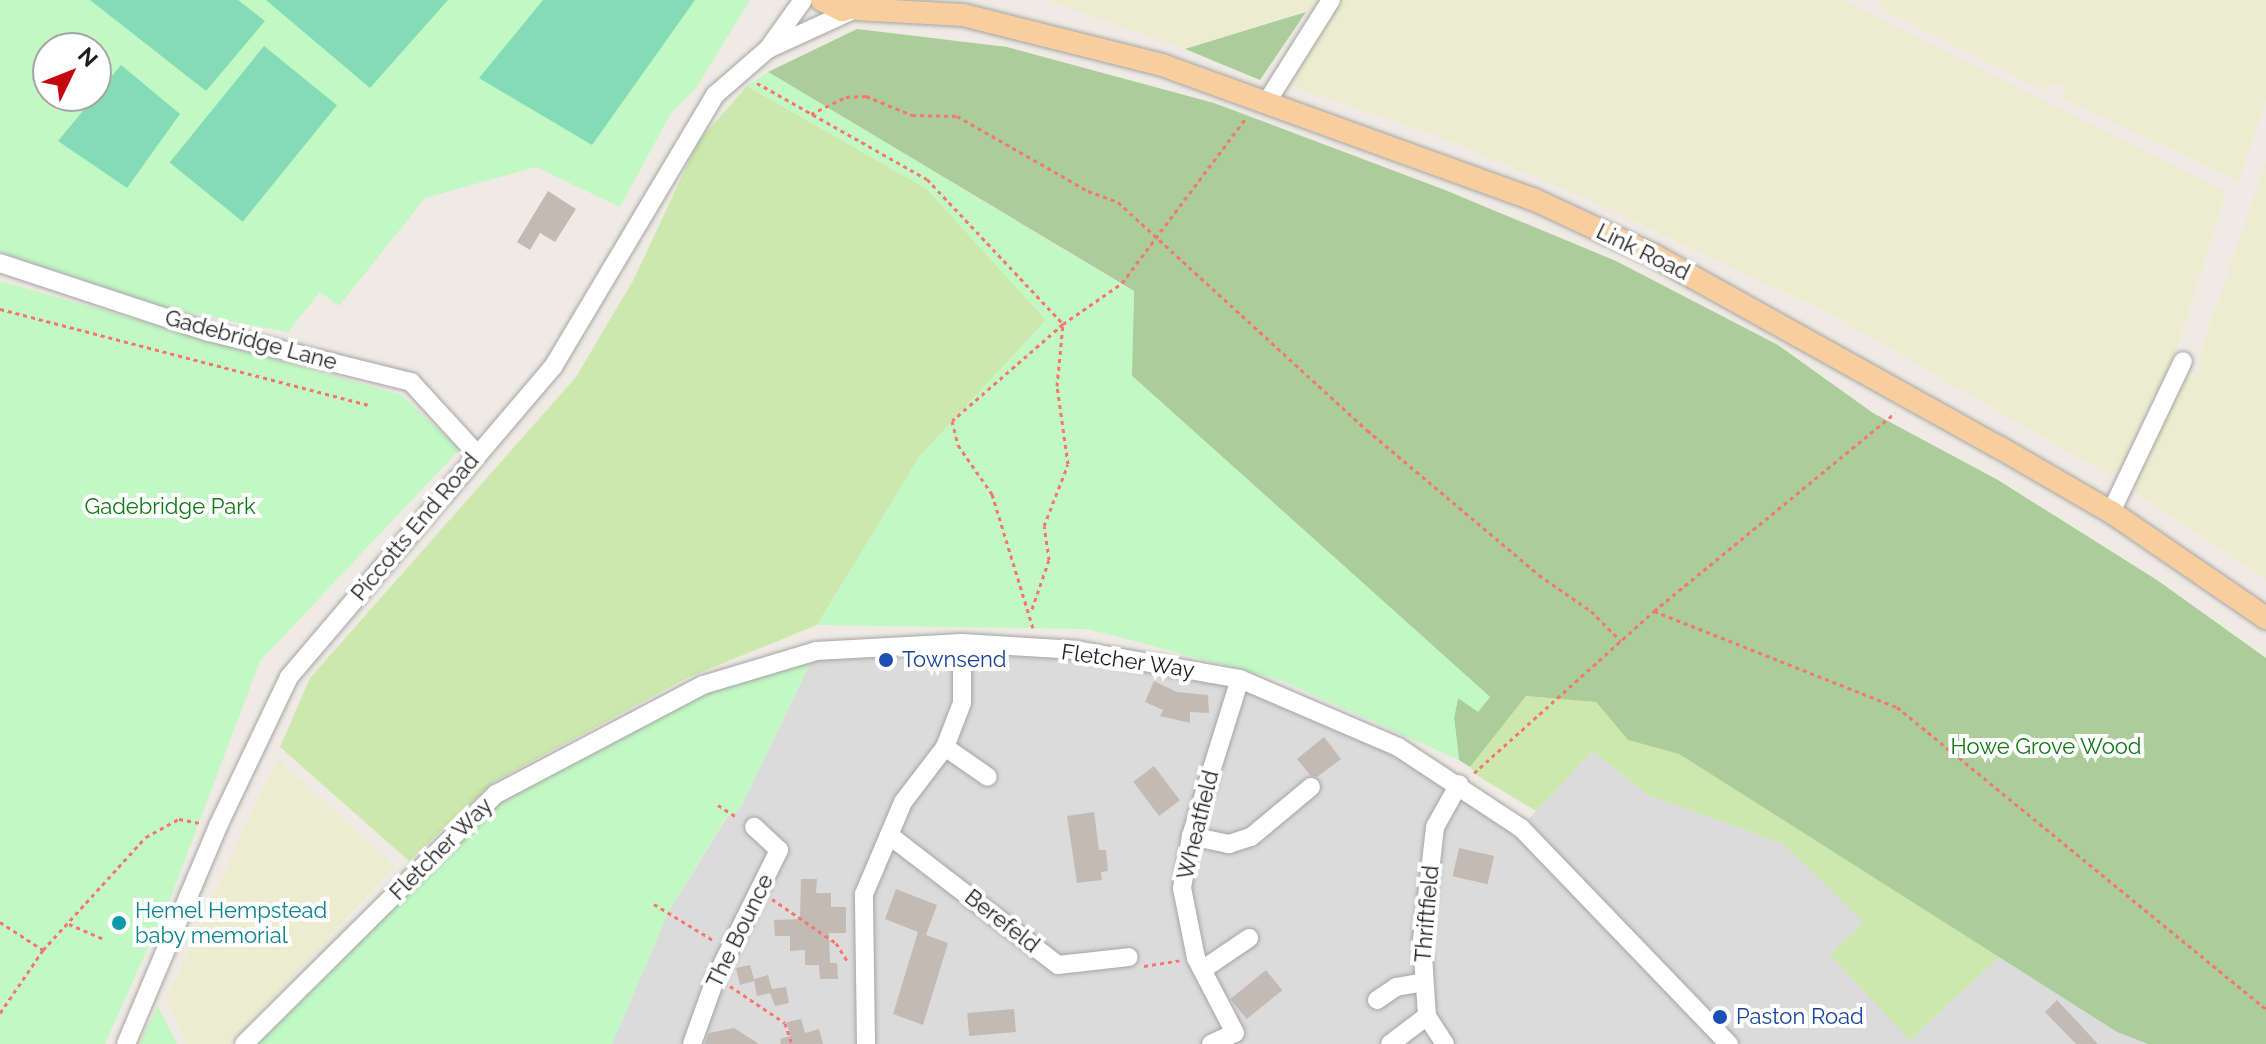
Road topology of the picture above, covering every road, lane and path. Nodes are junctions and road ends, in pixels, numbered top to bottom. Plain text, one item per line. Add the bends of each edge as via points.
1 (803, 0) edge
2 (822, 0) edge
3 (934, 0) edge
4 (1331, 0) edge
5 (861, 6) edge
6 (963, 15) junction
7 (768, 49) junction
8 (739, 73) junction
9 (1263, 99) junction
10 (811, 114) junction
11 (1155, 237) junction
12 (0, 263) edge
13 (0, 309) edge
14 (1063, 324) junction
15 (2183, 361) dead end
16 (368, 405) dead end
17 (1901, 409) dead end
18 (477, 454) junction
19 (2111, 512) junction
20 (1654, 611) junction
21 (1031, 612) junction
22 (2266, 618) edge
23 (1621, 641) junction
24 (962, 643) junction
25 (1033, 650) junction
26 (1240, 679) junction
27 (945, 747) junction
28 (1485, 766) dead end
29 (988, 777) dead end
30 (1459, 784) junction
31 (1311, 787) dead end
32 (718, 805) dead end
33 (218, 826) junction
34 (754, 827) joint
35 (889, 835) junction
36 (1191, 836) junction
37 (758, 892) junction
38 (654, 904) dead end
39 (0, 922) edge
40 (68, 923) junction
41 (1249, 938) dead end
42 (106, 940) dead end
43 (43, 950) junction
44 (730, 950) junction
45 (1129, 957) joint
46 (1199, 964) junction
47 (863, 967) junction
48 (716, 977) junction
49 (1423, 982) junction
50 (1377, 1000) dead end
51 (2266, 1009) edge
52 (0, 1013) edge
53 (1427, 1016) junction
54 (1240, 1038) edge
55 (126, 1044) edge
56 (244, 1044) edge
57 (692, 1044) edge
58 (792, 1044) edge
59 (866, 1044) edge
60 (1211, 1044) edge
61 (1390, 1044) edge
62 (1445, 1044) edge
63 (1729, 1044) edge

1 - 7 street, Piccotts End Road
2 - 5 main road, Link Road
3 - 6 main road, Link Road
4 - 9 street
5 - 6 main road, Link Road
5 - 7 street, Piccotts End Road
6 - 9 main road, Link Road via 1162,65
7 - 8 street, Piccotts End Road
8 - 10 path
8 - 18 street, Piccotts End Road via 715,95 553,367
9 - 11 path
9 - 19 main road, Link Road via 1533,199 1655,256
10 - 11 path via 846,97 866,96 912,115 957,116 1088,191 1118,202
10 - 14 path via 927,179
11 - 14 path via 1122,283
11 - 23 path via 1367,430
12 - 18 street, Gadebridge Lane via 209,332 411,382
13 - 16 path
14 - 21 path via 1057,386 1068,464 1044,526 1049,560
14 - 21 path via 952,421 958,445 992,494
15 - 19 street
17 - 20 path
18 - 33 street, Piccotts End Road via 289,677
19 - 22 main road, Link Road
20 - 23 path
20 - 51 path via 1897,707
21 - 25 path
23 - 28 path
24 - 25 street, Fletcher Way
24 - 27 street via 962,703
24 - 56 street, Fletcher Way via 816,651 703,685 496,794
25 - 26 street, Fletcher Way via 1076,650
26 - 30 street, Fletcher Way via 1398,747
26 - 36 street, Wheatfield
27 - 29 street
27 - 35 street via 903,802
30 - 49 street, Thriftfield via 1435,827
30 - 63 street, Fletcher Way via 1542,847
31 - 36 street via 1251,837 1229,844
32 - 34 path
33 - 40 path via 179,819 146,837
33 - 55 street, Piccotts End Road
34 - 37 street, The Bounce via 779,850
35 - 45 street, Berefeld via 1058,965
35 - 47 street via 864,894
36 - 46 street, Wheatfield via 1182,888
37 - 44 street, The Bounce
37 - 47 path via 803,916 836,943 852,966
38 - 44 path
39 - 43 path
40 - 42 path
40 - 43 path
41 - 46 street
43 - 52 path
44 - 48 street, The Bounce
45 - 46 path via 1130,968
46 - 54 street, Wheatfield
47 - 59 street
48 - 57 street, The Bounce
48 - 58 path via 785,1023
49 - 50 street via 1396,987
49 - 53 street, Thriftfield
53 - 61 street
53 - 62 street, Thriftfield
54 - 60 street, Wheatfield

